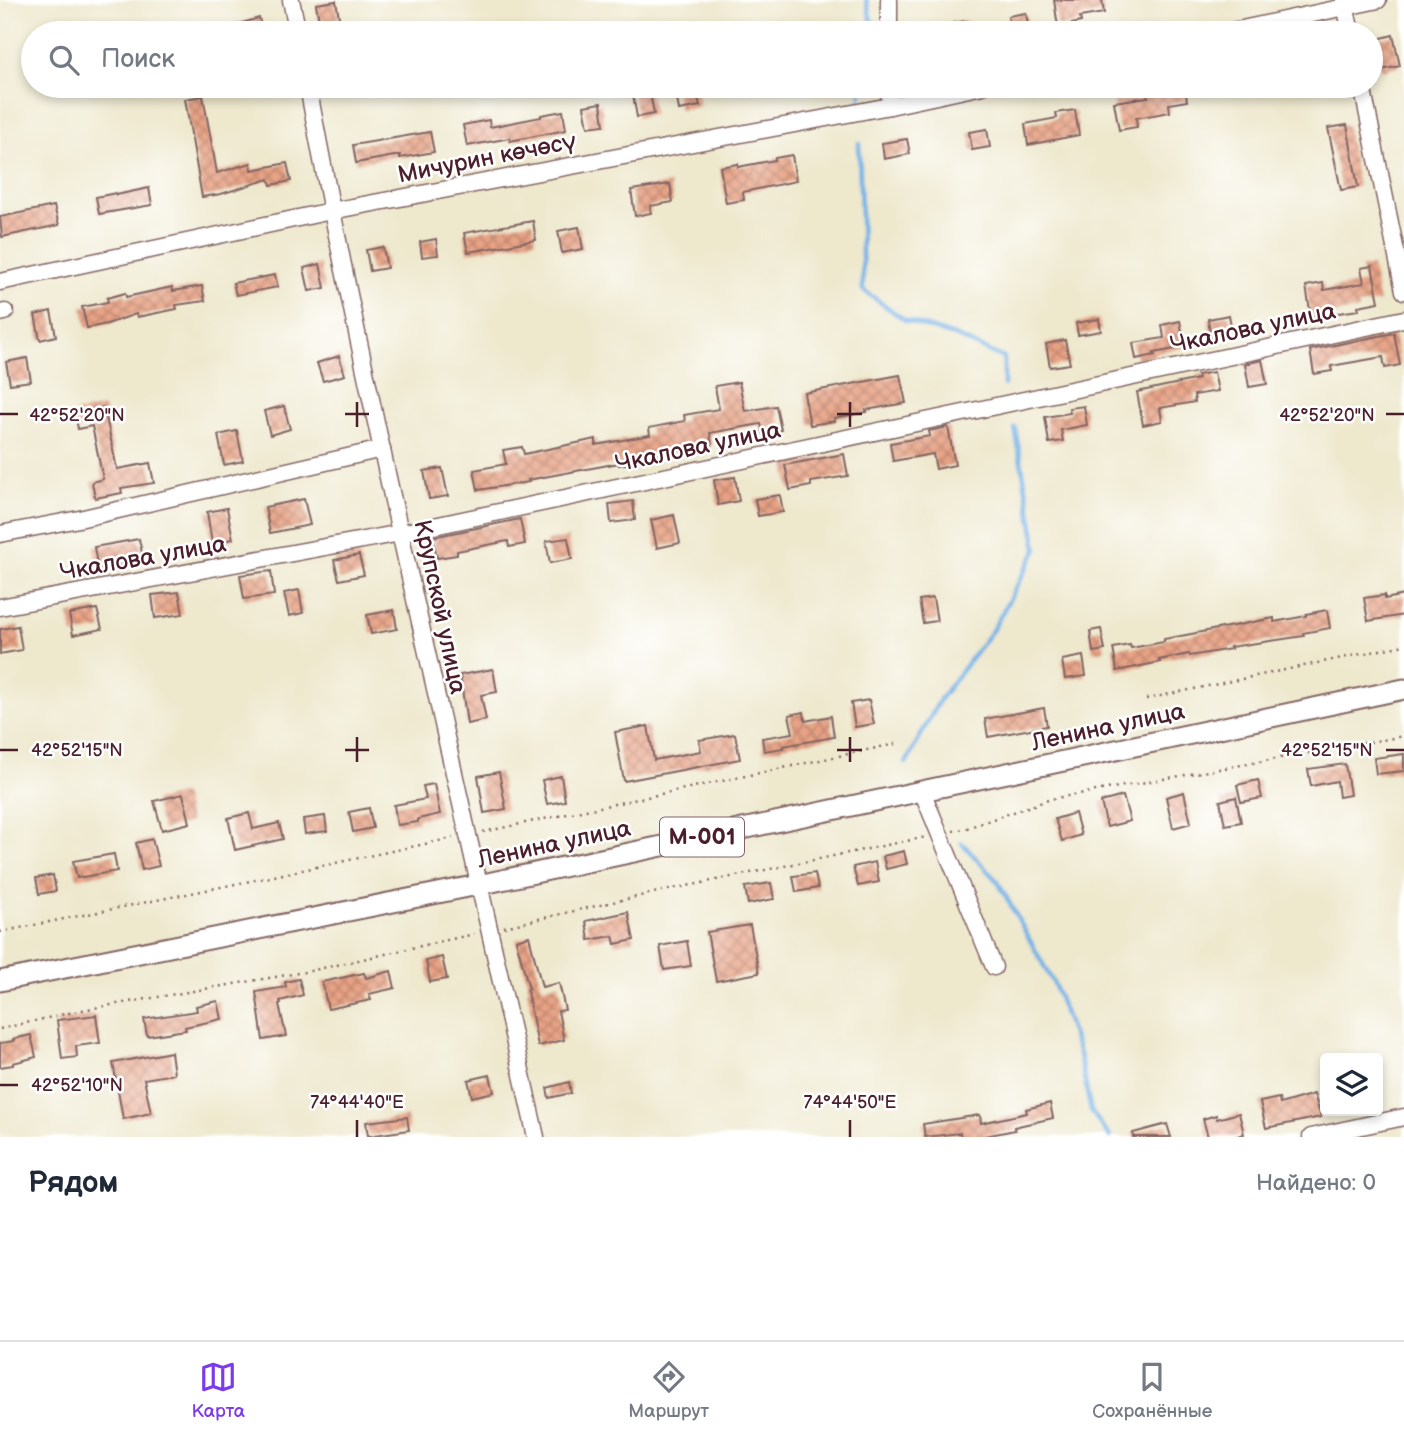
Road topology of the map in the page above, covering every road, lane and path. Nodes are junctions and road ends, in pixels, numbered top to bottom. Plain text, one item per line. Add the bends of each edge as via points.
1 (290, 0) edge
2 (889, 0) edge
3 (1377, 0) edge
4 (1345, 3) edge
5 (295, 21) edge
6 (889, 21) edge
7 (1272, 21) edge
8 (1349, 21) edge
9 (310, 98) edge
10 (890, 98) edge
11 (927, 98) edge
12 (1364, 98) edge
13 (890, 106) junction
14 (331, 211) junction
15 (0, 282) edge
16 (1404, 291) edge
17 (1404, 320) edge
18 (382, 449) junction
19 (401, 533) junction
20 (0, 534) edge
21 (0, 607) edge
22 (1404, 645) edge
23 (1404, 689) edge
24 (1146, 699) dead end
25 (1404, 736) edge
26 (895, 744) dead end
27 (922, 791) junction
28 (939, 834) junction
29 (467, 835) junction
30 (478, 885) junction
31 (489, 930) junction
32 (0, 932) edge
33 (994, 967) dead end
34 (0, 981) edge
35 (0, 1029) edge
36 (1404, 1117) edge
37 (536, 1137) edge
38 (1311, 1137) edge

1 - 5 street
2 - 6 street
3 - 4 street
4 - 7 street
4 - 8 street
9 - 14 street, Крупской улица
10 - 13 street
11 - 13 street, Мичурин көчөсү
12 - 16 street
13 - 14 street, Мичурин көчөсү
14 - 15 street, Мичурин көчөсү
14 - 18 street, Крупской улица
17 - 19 street, Чкалова улица
18 - 19 street, Крупской улица
18 - 20 street, Чкалова улица
19 - 21 street, Чкалова улица
19 - 29 street, Крупской улица
22 - 24 path
23 - 27 main road, Ленина улица / М-001
25 - 28 path via 1051,799
26 - 29 path
27 - 28 street
27 - 30 main road, Ленина улица / М-001
28 - 31 path
28 - 33 street
29 - 30 street, Крупской улица
29 - 32 path
30 - 31 street, Крупской улица
30 - 34 main road, Ленина улица / М-001
31 - 35 path via 310,971 82,1010
31 - 37 street, Крупской улица
36 - 38 street

